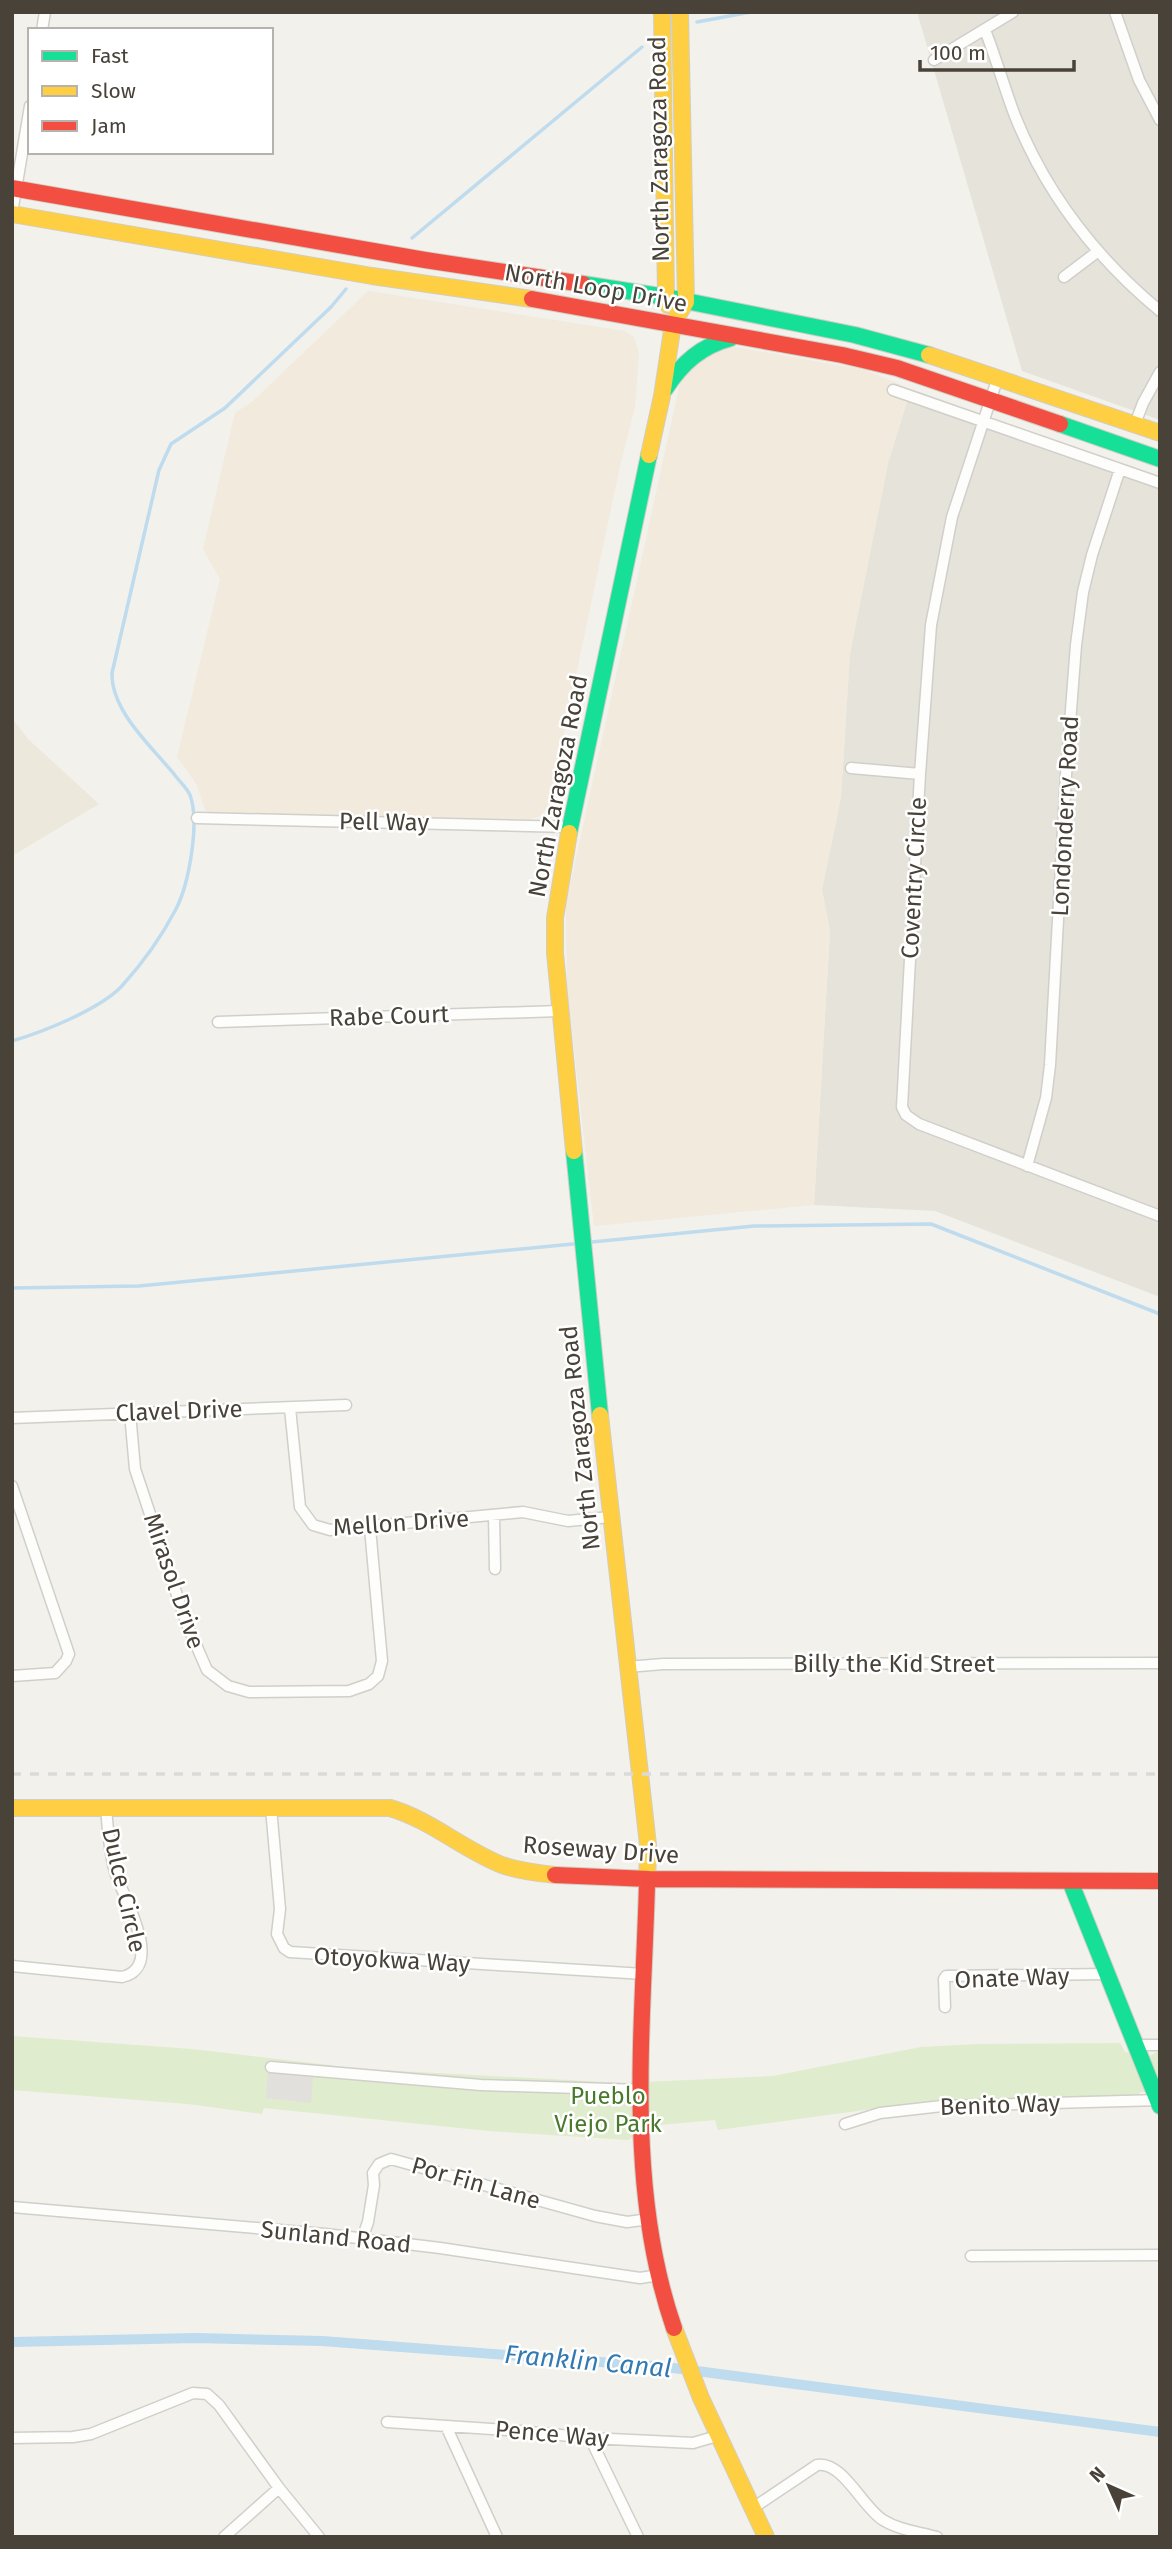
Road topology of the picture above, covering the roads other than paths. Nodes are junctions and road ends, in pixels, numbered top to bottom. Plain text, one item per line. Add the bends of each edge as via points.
1 (662, 12) edge
2 (668, 12) edge
3 (680, 12) edge
4 (1013, 12) edge
5 (1115, 12) edge
6 (985, 30) junction
7 (934, 60) dead end
8 (679, 75) junction
9 (28, 117) edge
10 (1160, 120) edge
11 (15, 188) edge
12 (12, 214) edge
13 (1097, 252) junction
14 (425, 260) junction
15 (1064, 277) dead end
16 (420, 283) junction
17 (666, 297) junction
18 (686, 302) junction
19 (1160, 311) edge
20 (673, 324) junction
21 (736, 336) junction
22 (1160, 372) edge
23 (999, 377) junction
24 (893, 390) dead end
25 (662, 396) junction
26 (990, 400) junction
27 (983, 422) junction
28 (1135, 424) junction
29 (1160, 433) edge
30 (1160, 459) edge
31 (1120, 469) junction
32 (1160, 483) edge
33 (851, 768) dead end
34 (920, 774) junction
35 (197, 818) dead end
36 (570, 827) junction
37 (560, 1011) junction
38 (218, 1022) dead end
39 (1027, 1166) junction
40 (1160, 1216) edge
41 (346, 1405) dead end
42 (290, 1408) junction
43 (130, 1413) junction
44 (12, 1418) edge
45 (12, 1486) edge
46 (494, 1515) junction
47 (610, 1517) junction
48 (370, 1528) junction
49 (495, 1569) dead end
50 (1160, 1663) edge
51 (627, 1667) junction
52 (12, 1676) edge
53 (12, 1808) edge
54 (106, 1808) junction
55 (271, 1808) junction
56 (649, 1878) junction
57 (1069, 1881) junction
58 (1160, 1881) edge
59 (12, 1966) edge
60 (644, 1974) junction
61 (1107, 1974) junction
62 (945, 2007) dead end
63 (1135, 2045) junction
64 (1160, 2045) edge
65 (271, 2067) dead end
66 (641, 2090) junction
67 (1159, 2102) edge
68 (845, 2123) dead end
69 (12, 2207) edge
70 (650, 2219) junction
71 (362, 2239) junction
72 (1160, 2255) edge
73 (971, 2256) dead end
74 (659, 2275) junction
75 (387, 2422) dead end
76 (446, 2426) junction
77 (717, 2436) junction
78 (12, 2438) edge
79 (590, 2438) junction
80 (279, 2488) junction
81 (752, 2508) junction
82 (223, 2537) edge
83 (319, 2537) edge
84 (497, 2537) edge
85 (638, 2537) edge
86 (766, 2537) edge
87 (937, 2537) edge

1 - 17 main road, North Zaragoza Road
2 - 8 main road via 668,56
3 - 8 main road, North Zaragoza Road
4 - 6 street
5 - 10 street via 1139,80
6 - 7 street
6 - 13 street via 1030,149 1055,197
8 - 18 main road, North Zaragoza Road
9 - 11 street
11 - 12 street
11 - 14 main road, North Loop Drive
12 - 16 main road, North Loop Drive
13 - 15 street
13 - 19 street
14 - 16 main road
14 - 17 main road, North Loop Drive
16 - 20 main road, North Loop Drive
17 - 18 main road, North Loop Drive
17 - 20 main road, North Zaragoza Road
18 - 20 main road, North Zaragoza Road
18 - 23 main road, North Loop Drive via 855,335
20 - 21 main road, North Loop Drive
20 - 25 main road, North Zaragoza Road
21 - 25 main road via 696,351
21 - 26 main road, North Loop Drive via 886,366
22 - 28 street
23 - 26 street, Coventry Circle
23 - 28 main road, North Loop Drive
24 - 27 street
25 - 36 main road, North Zaragoza Road
26 - 27 street, Coventry Circle
26 - 30 main road, North Loop Drive
27 - 31 street
27 - 34 street, Coventry Circle via 951,517 937,589
28 - 29 main road, North Loop Drive
31 - 32 street
31 - 39 street, Londonderry Road via 1092,555 1080,618 1050,1065
33 - 34 street
34 - 39 street, Coventry Circle via 902,1107 919,1124
35 - 36 street, Pell Way
36 - 37 main road, North Zaragoza Road via 555,918
37 - 38 street, Rabe Court
37 - 47 main road, North Zaragoza Road
39 - 40 street, Coventry Circle
41 - 42 street, Clavel Drive
42 - 43 street, Clavel Drive
42 - 48 street, Mellon Drive via 302,1512 321,1529
43 - 44 street, Clavel Drive
43 - 48 street, Mirasol Drive via 135,1469 186,1622 203,1665 228,1686 249,1692 349,1692 378,1676 382,1661
45 - 52 street via 69,1654 55,1673
46 - 47 street, Mellon Drive via 535,1513 576,1521
46 - 48 street, Mellon Drive
46 - 49 street
47 - 51 main road, North Zaragoza Road
50 - 51 street, Billy the Kid Street
51 - 56 main road, North Zaragoza Road
53 - 54 main road, Roseway Drive
54 - 55 main road, Roseway Drive
54 - 59 street, Dulce Circle via 111,1857 140,1939 140,1964 122,1977
55 - 56 main road, Roseway Drive via 390,1808 428,1822 478,1853 518,1869
55 - 60 street, Otoyokwa Way via 280,1909 277,1934 290,1952
56 - 57 main road, Roseway Drive
56 - 60 main road, North Zaragoza Road
57 - 58 main road, Roseway Drive
57 - 61 main road
60 - 66 main road, North Zaragoza Road
61 - 62 street, Onate Way via 946,1976
61 - 63 main road
63 - 64 street
63 - 67 main road
65 - 66 street via 481,2085
66 - 70 main road, North Zaragoza Road
67 - 68 street, Benito Way via 942,2106 880,2113
69 - 71 street, Sunland Road
70 - 71 street, Por Fin Lane via 627,2222 595,2216 391,2159 373,2173
70 - 74 main road, North Zaragoza Road
71 - 74 street, Sunland Road via 640,2278
72 - 73 street
74 - 77 main road, North Zaragoza Road via 678,2343
75 - 76 street, Pence Way
76 - 79 street, Pence Way
76 - 84 street
77 - 79 street, Pence Way via 693,2443
77 - 81 main road, North Zaragoza Road
78 - 80 street via 91,2434 193,2393 207,2394
79 - 85 street
80 - 82 street
80 - 83 street
81 - 86 main road, North Zaragoza Road
81 - 87 street via 823,2463 838,2471 885,2521

